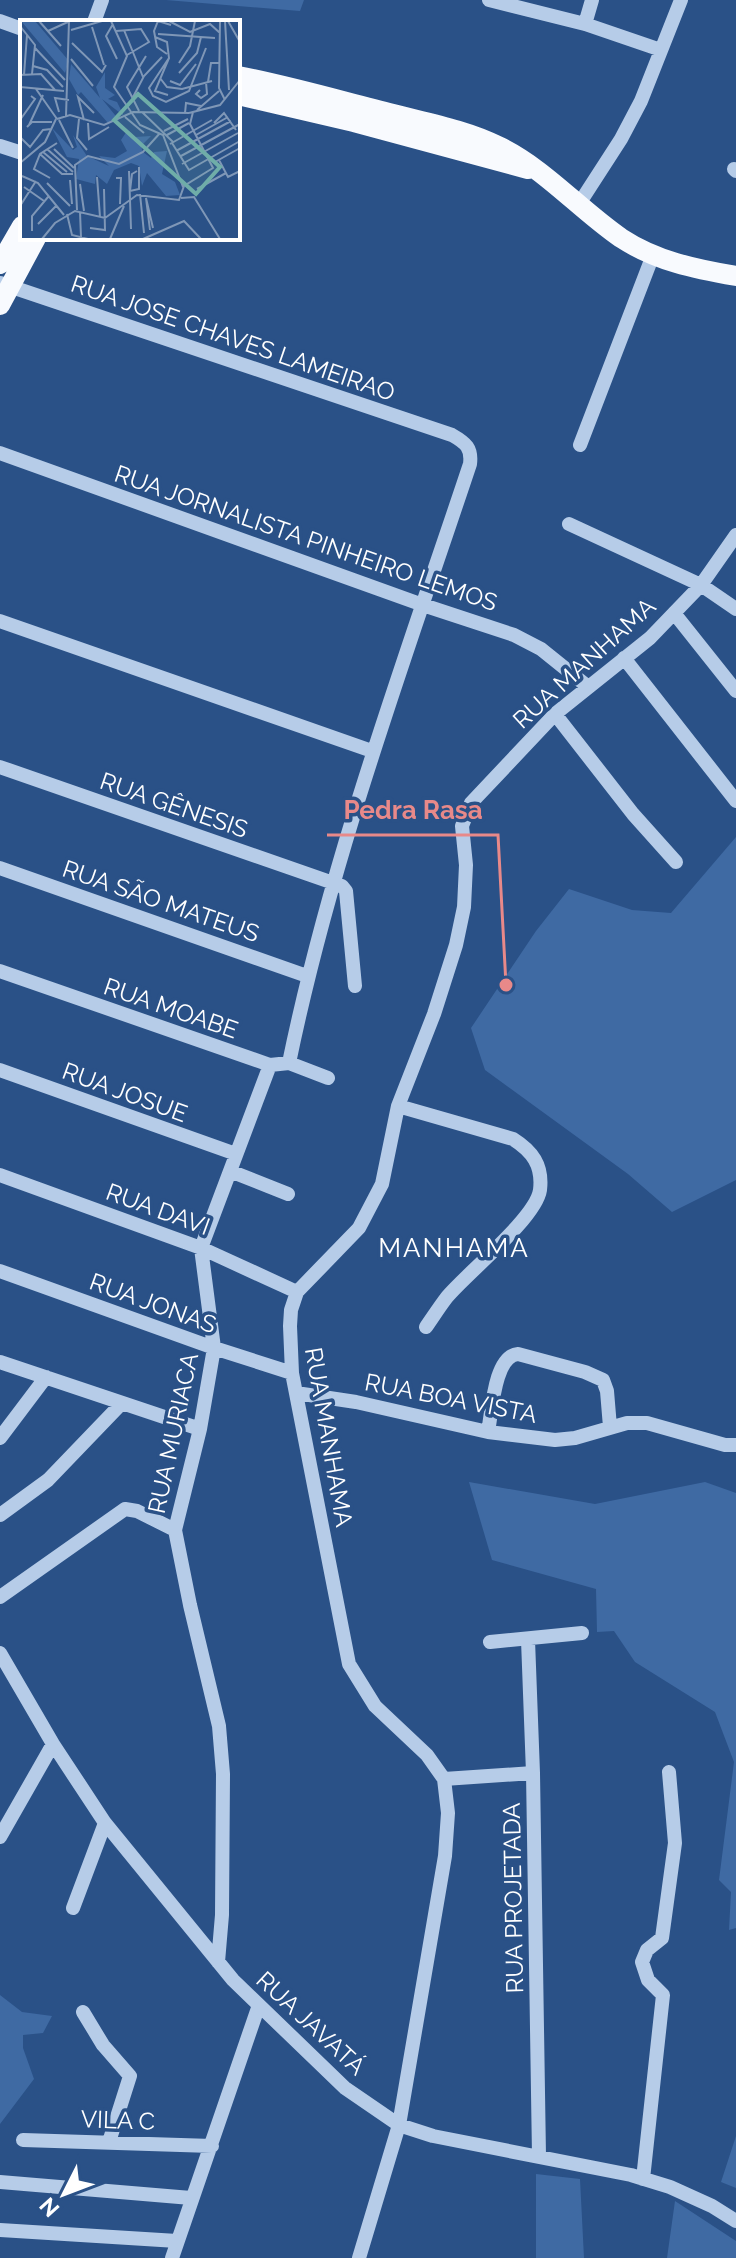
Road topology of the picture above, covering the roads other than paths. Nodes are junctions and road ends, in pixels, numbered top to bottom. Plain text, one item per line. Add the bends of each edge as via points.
1 (102, 0) edge
2 (489, 0) edge
3 (592, 0) edge
4 (681, 0) edge
5 (508, 2) edge
6 (95, 20) edge
7 (0, 21) edge
8 (585, 24) junction
9 (20, 28) edge
10 (661, 50) junction
11 (240, 77) edge
12 (240, 95) edge
13 (295, 99) junction
14 (0, 146) edge
15 (20, 152) edge
16 (579, 204) junction
17 (20, 229) edge
18 (35, 240) edge
19 (653, 255) junction
20 (0, 264) edge
21 (736, 276) edge
22 (3, 291) edge
23 (580, 445) dead end
24 (0, 453) edge
25 (569, 524) dead end
26 (736, 535) edge
27 (701, 585) junction
28 (423, 605) junction
29 (736, 609) edge
30 (674, 613) junction
31 (0, 621) edge
32 (624, 658) junction
33 (587, 686) junction
34 (736, 691) edge
35 (555, 714) junction
36 (372, 751) junction
37 (0, 767) edge
38 (736, 801) edge
39 (676, 862) dead end
40 (0, 868) edge
41 (334, 884) junction
42 (0, 971) edge
43 (307, 976) junction
44 (355, 986) dead end
45 (289, 1063) junction
46 (270, 1065) junction
47 (0, 1070) edge
48 (328, 1078) dead end
49 (398, 1106) junction
50 (236, 1154) junction
51 (230, 1171) junction
52 (0, 1175) edge
53 (288, 1194) dead end
54 (201, 1248) junction
55 (0, 1271) edge
56 (297, 1292) junction
57 (426, 1327) dead end
58 (214, 1348) junction
59 (1, 1363) edge
60 (292, 1373) junction
61 (46, 1377) junction
62 (296, 1393) junction
63 (122, 1403) junction
64 (610, 1427) junction
65 (200, 1429) junction
66 (488, 1432) junction
67 (0, 1438) edge
68 (736, 1445) edge
69 (0, 1515) edge
70 (175, 1530) junction
71 (0, 1597) edge
72 (582, 1633) dead end
73 (528, 1640) junction
74 (490, 1642) dead end
75 (0, 1653) edge
76 (53, 1744) junction
77 (669, 1772) dead end
78 (533, 1773) junction
79 (444, 1779) junction
80 (105, 1823) junction
81 (0, 1837) edge
82 (73, 1908) dead end
83 (218, 1962) junction
84 (259, 2005) junction
85 (83, 2012) dead end
86 (399, 2125) junction
87 (23, 2140) dead end
88 (109, 2142) junction
89 (212, 2146) junction
90 (539, 2156) junction
91 (643, 2179) junction
92 (0, 2182) edge
93 (191, 2198) junction
94 (736, 2221) edge
95 (0, 2230) edge
96 (177, 2241) junction
97 (172, 2258) edge
98 (359, 2258) edge

1 - 6 street
2 - 5 street
3 - 8 street
4 - 10 street
5 - 8 street
7 - 9 street
8 - 10 street
10 - 16 street via 637,109
11 - 13 main road
12 - 13 main road
13 - 16 main road via 354,122 535,171
14 - 15 street
16 - 19 main road
17 - 20 main road
18 - 22 main road
19 - 21 main road
19 - 23 street
22 - 28 street, RUA JOSE CHAVES LAMEIRAO via 452,435 466,444 470,464
24 - 28 street, RUA JORNALISTA PINHEIRO LEMOS
25 - 27 street
26 - 27 street, RUA MANHAMA
27 - 29 street
27 - 30 street, RUA MANHAMA
28 - 33 street, RUA JORNALISTA PINHEIRO LEMOS via 514,635
28 - 36 street
30 - 32 street, RUA MANHAMA
30 - 34 street
31 - 36 street
32 - 33 street, RUA MANHAMA
32 - 38 street
33 - 35 street, RUA MANHAMA
35 - 39 street
35 - 49 street, RUA MANHAMA via 471,803 465,817 464,907 456,945
36 - 41 street
37 - 41 street, RUA GÊNESIS
40 - 43 street, RUA SÃO MATEUS
41 - 43 street
41 - 44 street via 346,891
42 - 46 street, RUA MOABE
43 - 45 street
45 - 46 street, RUA MOABE
45 - 48 street, RUA MOABE
46 - 50 street, RUA MURIACA
47 - 50 street, RUA JOSUE
49 - 56 street, RUA MANHAMA via 386,1170 369,1212
49 - 57 street via 513,1139 528,1149 540,1176 540,1192 530,1211
50 - 51 street, RUA MURIACA
51 - 53 street
51 - 54 street, RUA MURIACA
52 - 54 street, RUA DAVI
54 - 56 street, RUA DAVI
54 - 58 street, RUA MURIACA
55 - 58 street, RUA JONAS
56 - 60 street, RUA MANHAMA via 290,1326
58 - 60 street, RUA JONAS
58 - 65 street, RUA MURIACA
59 - 61 street
60 - 62 street, RUA MANHAMA
61 - 63 street
61 - 67 street
62 - 66 street, RUA BOA VISTA
62 - 79 street, RUA MANHAMA via 349,1664 375,1706 427,1755
63 - 65 street
63 - 69 street via 48,1480
64 - 66 street, RUA BOA VISTA via 555,1440
64 - 66 street via 603,1380 510,1354 498,1376
64 - 68 street, RUA BOA VISTA via 647,1423
65 - 70 street, RUA MURIACA
70 - 71 street via 125,1509
70 - 83 street, RUA MURIACA via 219,1726 223,1790
72 - 73 street
73 - 74 street
73 - 78 street, RUA PROJETADA
75 - 76 street, RUA JAVATÁ
76 - 80 street, RUA JAVATÁ
76 - 81 street
77 - 91 street via 675,1843 662,1938 642,1962 648,1980 663,1995
78 - 79 street
78 - 90 street, RUA PROJETADA
79 - 86 street via 445,1856
80 - 82 street
80 - 83 street, RUA JAVATÁ
83 - 84 street, RUA JAVATÁ
84 - 86 street, RUA JAVATÁ via 345,2088
84 - 89 street
85 - 88 street via 130,2076
86 - 90 street, RUA JAVATÁ
86 - 98 street
87 - 88 street, VILA C
88 - 89 street, VILA C
89 - 93 street
90 - 91 street, RUA JAVATÁ
91 - 94 street, RUA JAVATÁ via 684,2193
92 - 93 street
93 - 96 street
95 - 96 street
96 - 97 street

